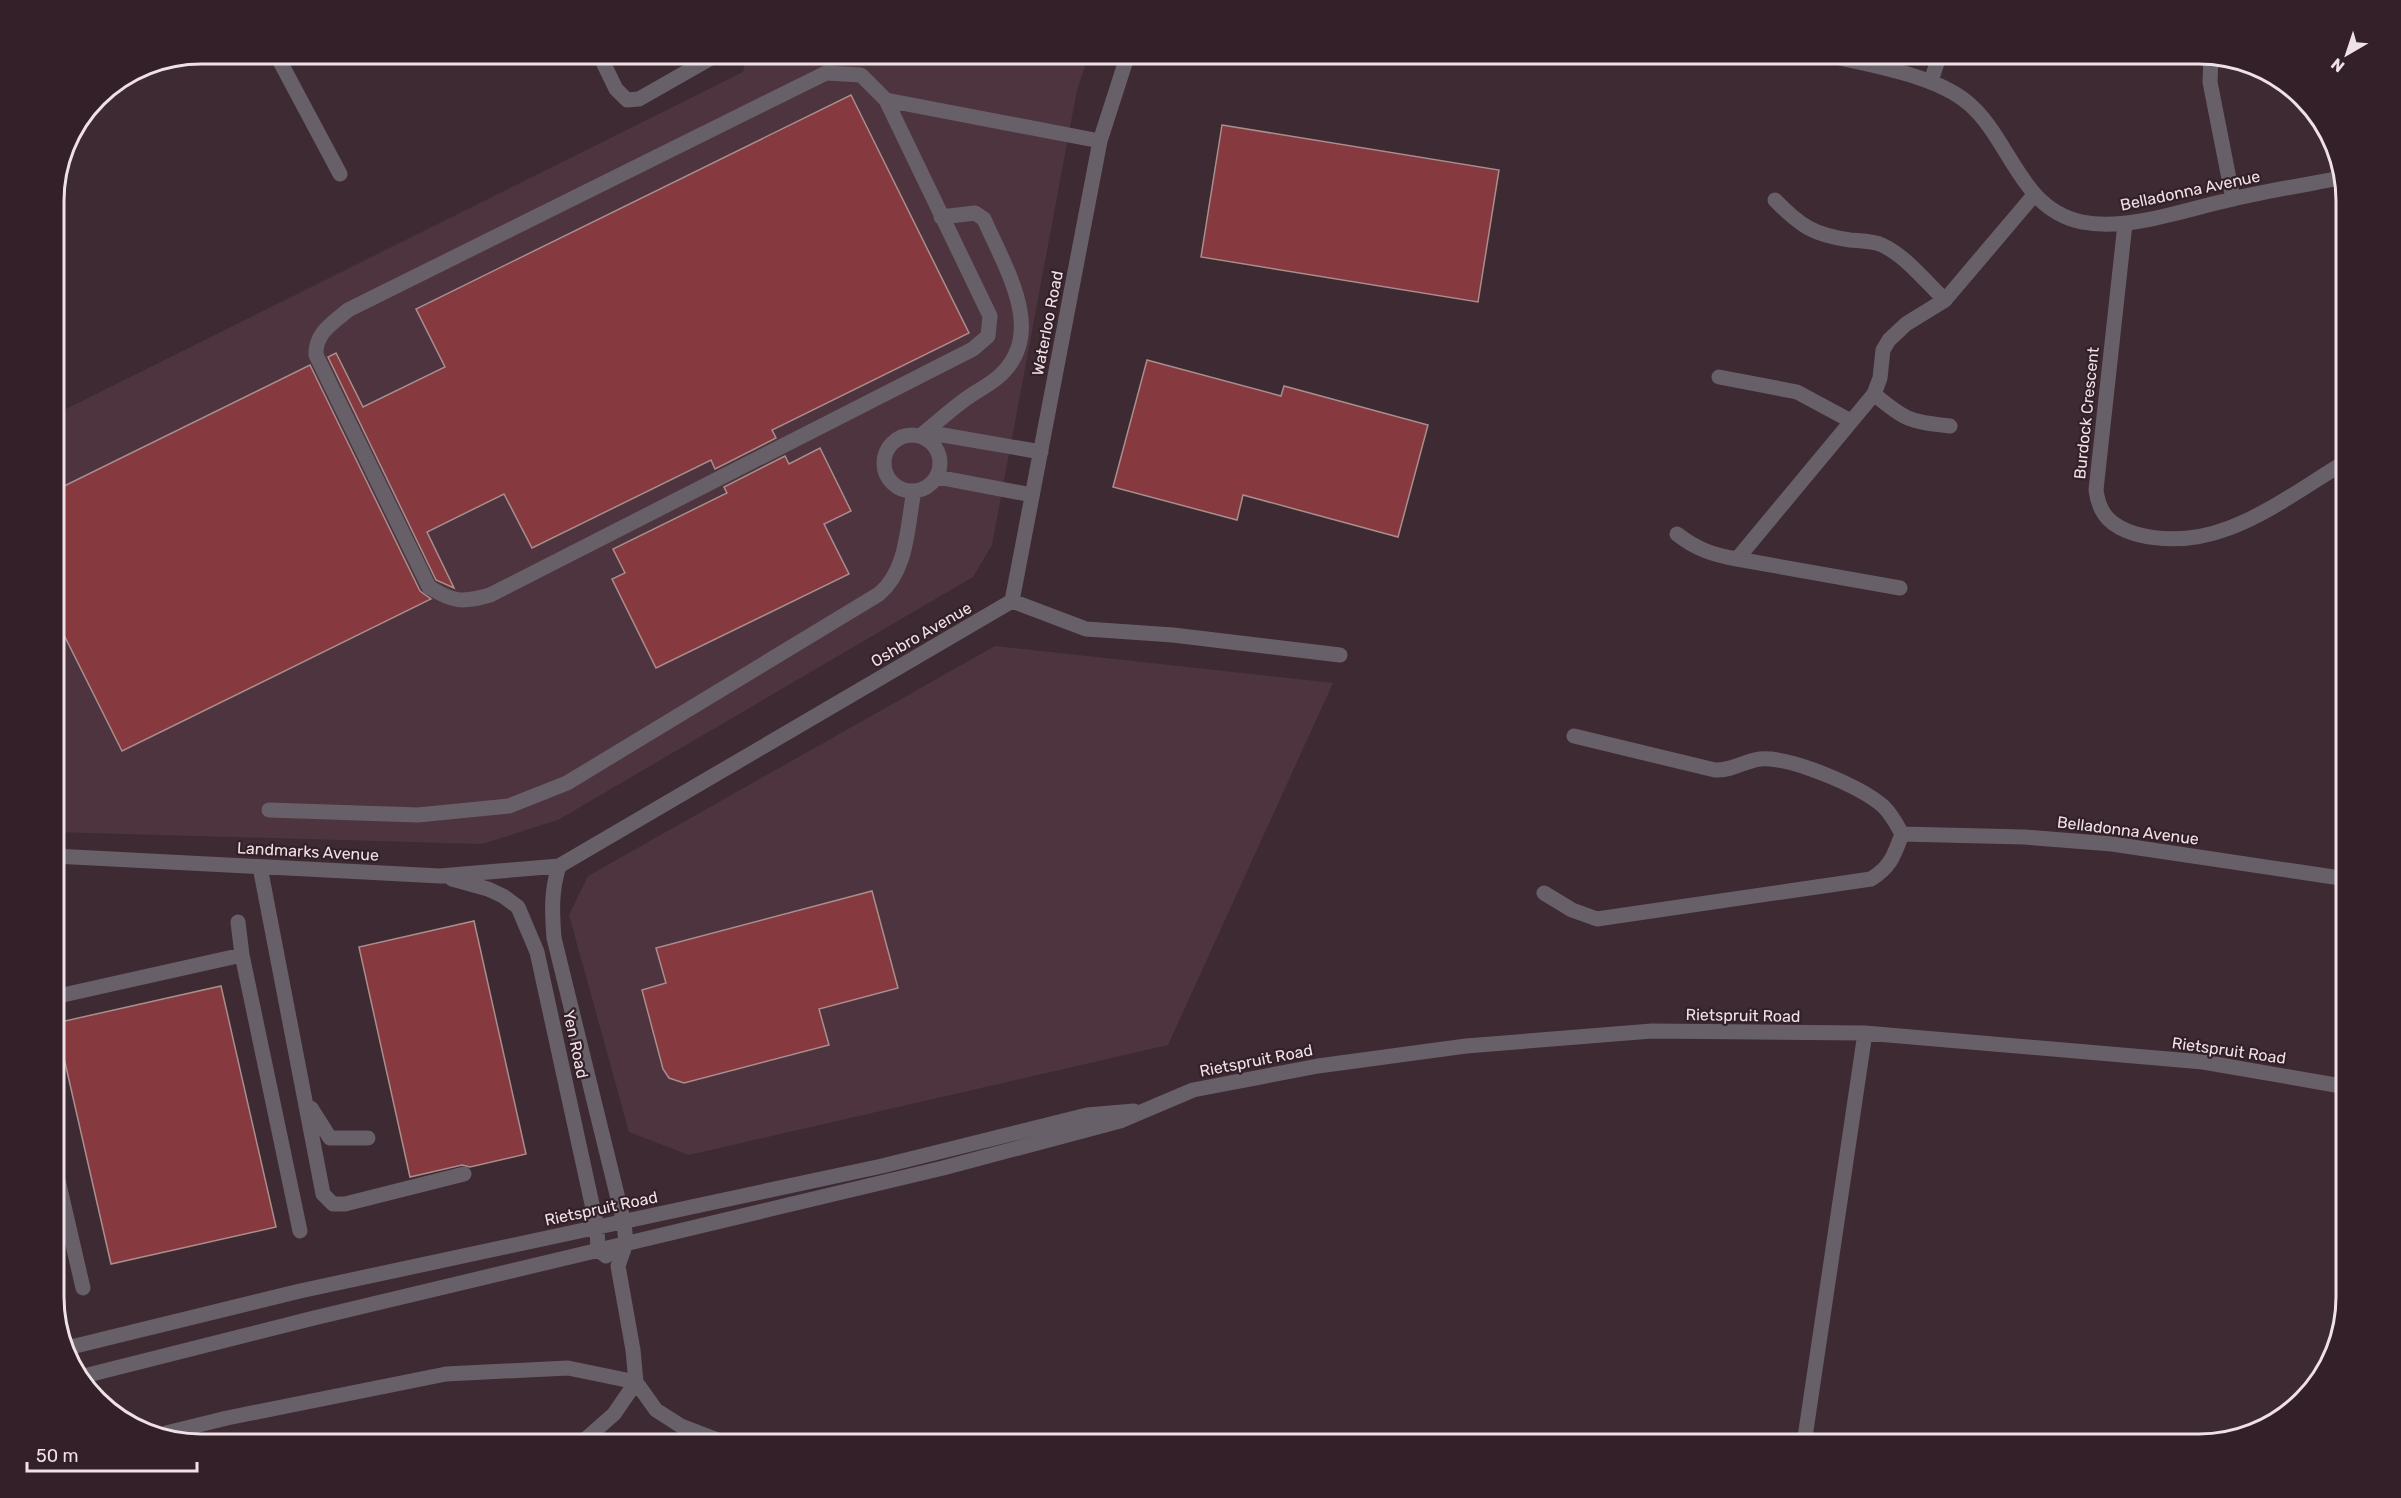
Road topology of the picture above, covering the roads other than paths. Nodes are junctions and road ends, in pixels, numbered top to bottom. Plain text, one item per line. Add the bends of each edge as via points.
1 (281, 64) edge
2 (604, 64) edge
3 (700, 64) edge
4 (1125, 64) edge
5 (1863, 64) edge
6 (1937, 64) edge
7 (2211, 65) edge
8 (1931, 81) junction
9 (886, 100) junction
10 (1100, 141) junction
11 (340, 174) dead end
12 (2335, 179) edge
13 (2034, 195) junction
14 (2233, 199) junction
15 (1775, 200) dead end
16 (941, 217) junction
17 (2125, 224) junction
18 (1945, 300) junction
19 (1719, 377) dead end
20 (1874, 394) junction
21 (1851, 421) junction
22 (1950, 426) dead end
23 (923, 438) junction
24 (1041, 452) junction
25 (2336, 468) edge
26 (937, 477) junction
27 (914, 491) junction
28 (1032, 495) junction
29 (1677, 534) dead end
30 (1737, 559) junction
31 (1900, 588) dead end
32 (1012, 601) junction
33 (1340, 655) dead end
34 (1574, 736) dead end
35 (269, 810) dead end
36 (1902, 834) junction
37 (65, 857) edge
38 (559, 866) junction
39 (260, 867) junction
40 (440, 876) junction
41 (2336, 877) edge
42 (1544, 893) dead end
43 (238, 922) dead end
44 (242, 955) junction
45 (65, 995) edge
46 (1865, 1033) junction
47 (2336, 1085) edge
48 (306, 1101) junction
49 (1143, 1111) junction
50 (368, 1138) dead end
51 (464, 1174) dead end
52 (65, 1210) edge
53 (624, 1223) junction
54 (597, 1227) junction
55 (300, 1231) dead end
56 (626, 1243) junction
57 (598, 1250) junction
58 (618, 1266) junction
59 (83, 1288) dead end
60 (74, 1346) edge
61 (89, 1375) edge
62 (636, 1382) junction
63 (176, 1431) edge
64 (591, 1434) edge
65 (702, 1434) edge
66 (1805, 1434) edge

1 - 11 street
2 - 3 street via 616,89 627,100 639,99
4 - 10 street, Waterloo Road
5 - 8 street, Belladonna Avenue
6 - 8 street
7 - 14 street via 2210,82
8 - 13 street, Belladonna Avenue via 1968,103 1986,122
9 - 10 street
9 - 16 street
9 - 16 street via 861,75 826,73 348,310 320,335 316,355 429,586 459,602 490,595 973,349 988,336 990,316
10 - 24 street, Waterloo Road
12 - 14 street, Belladonna Avenue
13 - 17 street, Belladonna Avenue via 2059,213 2080,221
13 - 18 street
14 - 17 street, Belladonna Avenue
15 - 18 street via 1795,221 1813,232 1890,249
16 - 23 street via 975,213 984,219 1021,309 1022,340 1010,365 997,378 964,400
17 - 25 street, Burdock Crescent via 2096,490 2102,513 2109,522 2143,536 2169,539 2217,534 2242,524
18 - 20 street via 1906,324 1889,340 1883,350
19 - 21 street via 1797,392
20 - 21 street
20 - 22 street via 1912,421
21 - 30 street
23 - 24 street via 943,435
23 - 26 street via 938,452
23 - 27 street via 911,435 895,441 888,447 884,464 890,481
24 - 28 street, Waterloo Road
26 - 27 street
26 - 28 street
27 - 35 street via 899,568 889,586 567,783 509,806 418,815
28 - 32 street, Waterloo Road
29 - 30 street via 1712,554
30 - 31 street
32 - 33 street via 1086,629
32 - 38 street, Oshbro Avenue
34 - 36 street via 1715,770 1727,771 1758,759 1806,768 1846,783 1884,807
36 - 41 street, Belladonna Avenue via 2112,844
36 - 42 street via 1885,871 1871,879 1597,919
37 - 39 street, Landmarks Avenue
38 - 40 street, Landmarks Avenue
38 - 53 street, Yen Road via 551,901 554,938
39 - 40 street, Landmarks Avenue
39 - 48 street
40 - 54 street, Yen Road via 488,889 518,907 537,952
43 - 44 street
44 - 45 street
44 - 55 street
46 - 47 street, Rietspruit Road via 2203,1062
46 - 49 street, Rietspruit Road via 1652,1031 1466,1046 1318,1066 1193,1090
46 - 66 street
48 - 50 street via 330,1138
48 - 51 street via 323,1194 333,1204
49 - 53 street, Rietspruit Road via 1087,1115 882,1166
49 - 56 street, Rietspruit Road via 1120,1121 943,1168
52 - 59 street
53 - 54 street, Rietspruit Road
53 - 56 street, Yen Road
54 - 57 street, Yen Road
54 - 60 street, Rietspruit Road via 300,1291
56 - 57 street, Rietspruit Road
56 - 58 street, Yen Road
57 - 58 street
57 - 61 street, Rietspruit Road
58 - 62 street, Yen Road
62 - 63 street via 568,1368 446,1374
62 - 64 street via 614,1414
62 - 65 street via 656,1410

